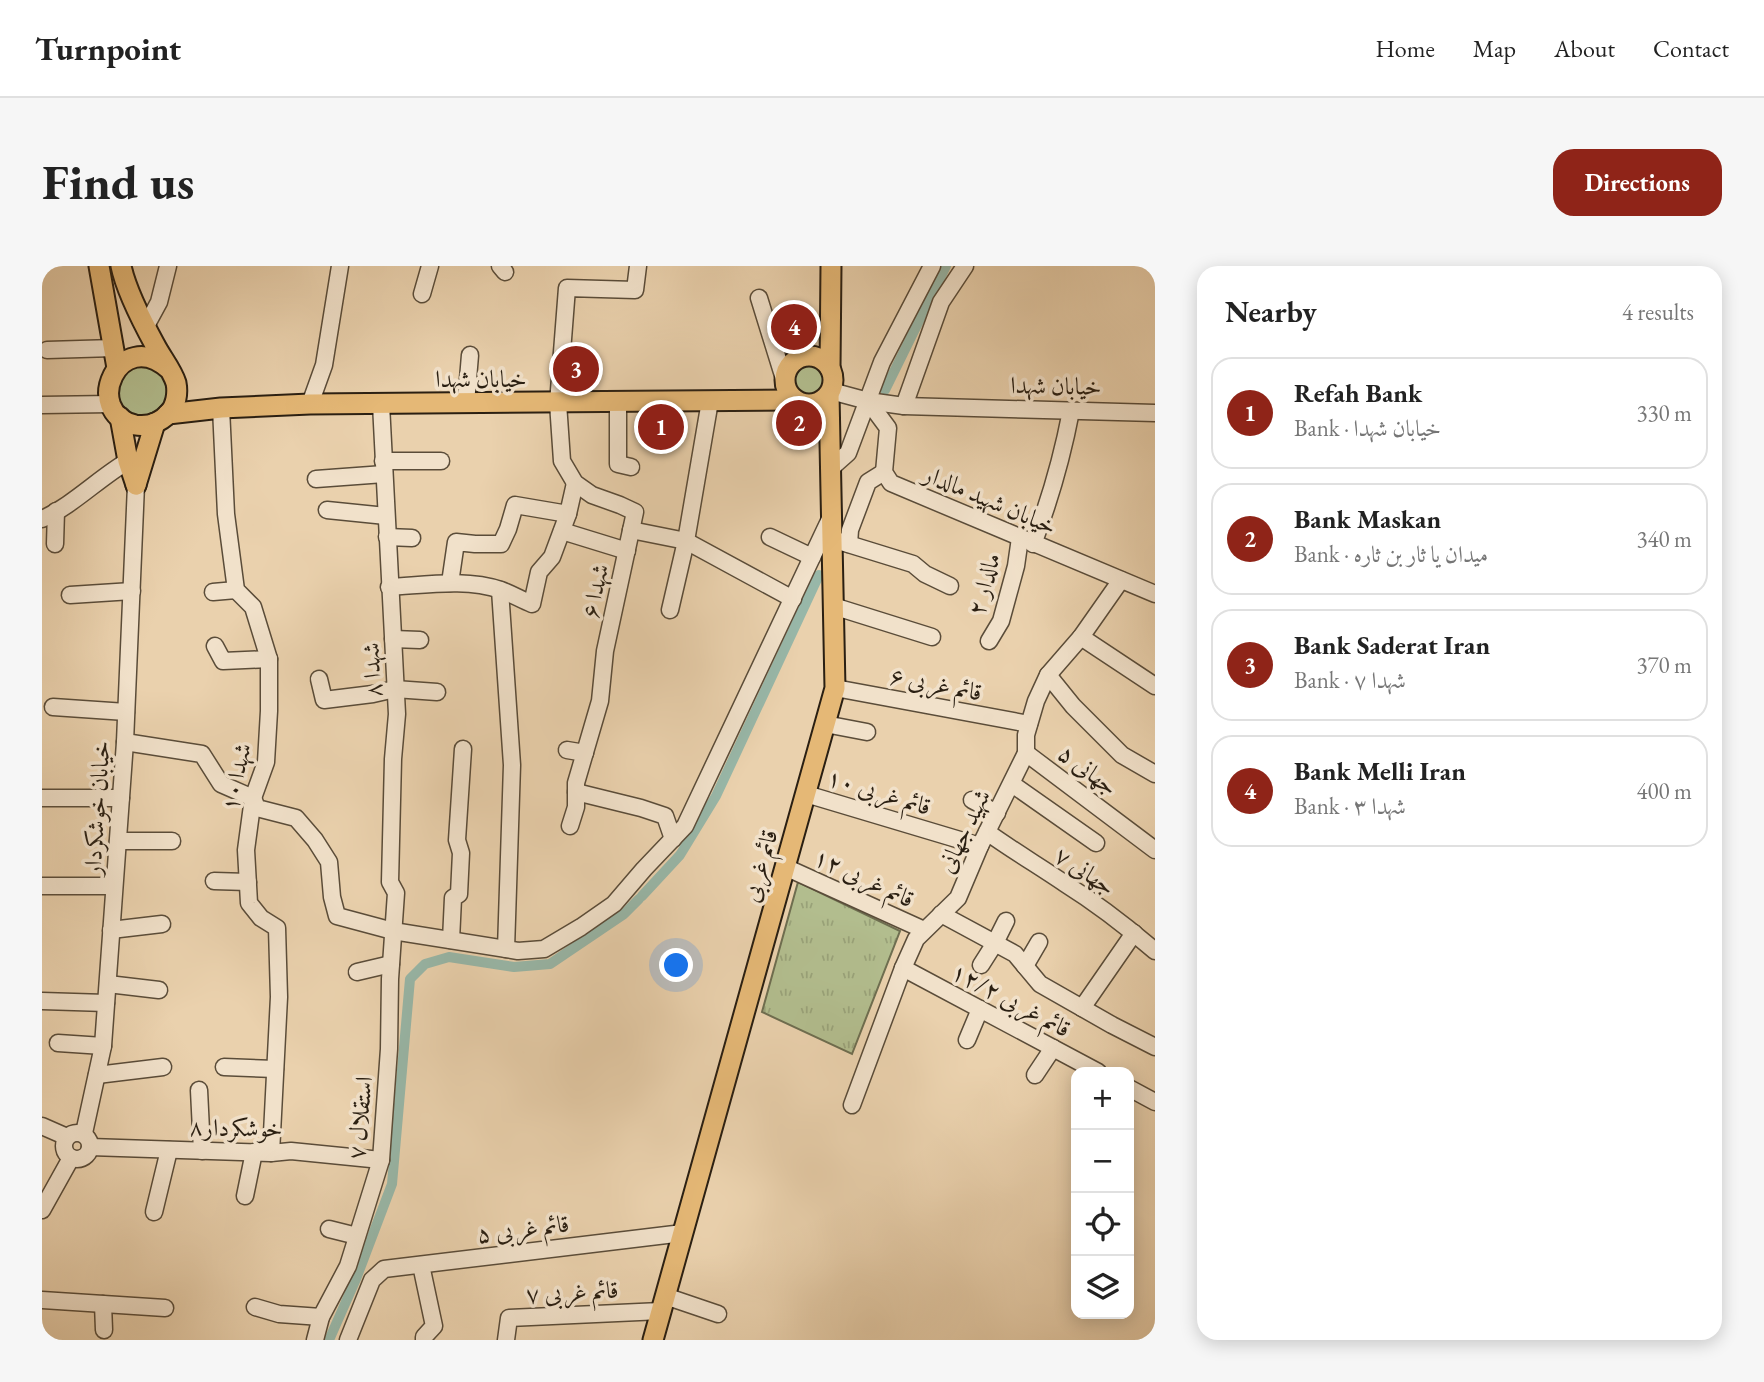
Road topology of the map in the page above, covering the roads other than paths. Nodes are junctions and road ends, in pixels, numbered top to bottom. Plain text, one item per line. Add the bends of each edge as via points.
1 (99, 266) edge
2 (121, 266) edge
3 (168, 266) edge
4 (340, 266) edge
5 (430, 266) edge
6 (638, 266) edge
7 (831, 266) edge
8 (932, 266) edge
9 (965, 266) edge
10 (422, 294) dead end
11 (759, 298) dead end
12 (831, 298) junction
13 (146, 326) junction
14 (114, 348) junction
15 (47, 350) dead end
16 (470, 355) dead end
17 (804, 356) junction
18 (117, 368) junction
19 (830, 368) junction
20 (169, 369) junction
21 (785, 382) junction
22 (830, 392) junction
23 (795, 400) junction
24 (710, 401) junction
25 (868, 401) junction
26 (618, 402) junction
27 (466, 403) junction
28 (558, 403) junction
29 (310, 404) junction
30 (381, 404) junction
31 (42, 405) edge
32 (904, 407) junction
33 (221, 408) junction
34 (115, 411) junction
35 (1071, 411) junction
36 (1155, 413) edge
37 (162, 419) junction
38 (128, 461) junction
39 (441, 461) dead end
40 (631, 467) dead end
41 (384, 468) junction
42 (830, 469) junction
43 (884, 472) junction
44 (316, 479) dead end
45 (575, 483) junction
46 (136, 485) junction
47 (327, 510) dead end
48 (568, 514) junction
49 (49, 515) edge
50 (386, 516) junction
51 (831, 518) junction
52 (631, 530) junction
53 (562, 531) junction
54 (387, 537) junction
55 (770, 537) dead end
56 (412, 538) dead end
57 (686, 541) junction
58 (840, 541) junction
59 (1026, 541) junction
60 (55, 544) dead end
61 (627, 551) junction
62 (813, 557) junction
63 (1121, 580) junction
64 (450, 583) junction
65 (950, 586) dead end
66 (389, 587) junction
67 (1152, 589) edge
68 (236, 590) junction
69 (500, 590) junction
70 (132, 591) junction
71 (213, 592) dead end
72 (70, 595) dead end
73 (793, 599) junction
74 (833, 606) junction
75 (670, 610) dead end
76 (1081, 637) junction
77 (932, 638) dead end
78 (393, 639) junction
79 (419, 640) dead end
80 (989, 641) dead end
81 (215, 646) dead end
82 (269, 659) junction
83 (1048, 675) junction
84 (319, 679) dead end
85 (1155, 685) edge
86 (835, 688) junction
87 (396, 689) junction
88 (437, 692) dead end
89 (53, 707) dead end
90 (127, 712) junction
91 (825, 724) junction
92 (1029, 724) junction
93 (867, 732) dead end
94 (125, 742) junction
95 (463, 749) dead end
96 (567, 750) dead end
97 (584, 753) junction
98 (1026, 753) junction
99 (1155, 774) edge
100 (1012, 784) junction
101 (576, 792) junction
102 (806, 794) junction
103 (42, 798) edge
104 (121, 798) junction
105 (253, 799) junction
106 (972, 800) dead end
107 (998, 813) junction
108 (570, 826) dead end
109 (673, 839) junction
110 (984, 839) junction
111 (118, 841) junction
112 (172, 841) dead end
113 (1096, 843) dead end
114 (1155, 850) edge
115 (785, 867) junction
116 (214, 881) dead end
117 (248, 882) junction
118 (42, 886) edge
119 (114, 886) junction
120 (941, 914) junction
121 (1006, 920) dead end
122 (163, 924) dead end
123 (111, 930) junction
124 (924, 930) junction
125 (393, 931) junction
126 (1134, 933) junction
127 (451, 940) junction
128 (1039, 942) dead end
129 (995, 943) junction
130 (1154, 947) edge
131 (506, 949) junction
132 (391, 964) junction
133 (981, 965) dead end
134 (1025, 966) junction
135 (903, 968) junction
136 (356, 972) dead end
137 (108, 984) junction
138 (159, 989) dead end
139 (42, 1001) edge
140 (106, 1003) junction
141 (1082, 1008) junction
142 (980, 1009) junction
143 (967, 1040) dead end
144 (58, 1043) dead end
145 (103, 1046) junction
146 (1155, 1047) edge
147 (1053, 1048) junction
148 (163, 1067) dead end
149 (224, 1067) dead end
150 (1089, 1067) edge
151 (275, 1069) junction
152 (97, 1074) junction
153 (1035, 1075) dead end
154 (199, 1090) dead end
155 (1134, 1091) edge
156 (1155, 1102) edge
157 (852, 1105) dead end
158 (42, 1126) edge
159 (67, 1138) junction
160 (87, 1140) junction
161 (169, 1150) junction
162 (202, 1151) junction
163 (263, 1152) junction
164 (71, 1158) junction
165 (381, 1160) junction
166 (246, 1196) dead end
167 (43, 1206) edge
168 (153, 1212) dead end
169 (329, 1229) dead end
170 (683, 1233) junction
171 (358, 1236) junction
172 (421, 1265) junction
173 (42, 1300) edge
174 (663, 1303) junction
175 (103, 1304) junction
176 (256, 1307) dead end
177 (165, 1308) dead end
178 (718, 1314) dead end
179 (321, 1317) junction
180 (104, 1330) dead end
181 (315, 1340) edge
182 (348, 1340) edge
183 (424, 1340) edge
184 (506, 1340) edge
185 (653, 1340) edge

1 - 14 main road
2 - 13 main road
3 - 13 street via 159,302
4 - 29 street via 324,365
5 - 10 street
6 - 28 street via 635,290 567,288
7 - 12 main road
8 - 25 street via 882,362
9 - 32 street via 941,302
11 - 21 street
12 - 17 main road
12 - 19 main road
13 - 20 main road
14 - 15 street
14 - 18 main road
16 - 27 street
17 - 19 main road via 819,358
17 - 21 main road via 787,369
18 - 20 main road via 143,357
18 - 34 main road via 108,389
19 - 22 main road
20 - 37 main road via 177,391 173,407
21 - 23 main road
22 - 23 main road via 817,403
22 - 25 street, خیابان شهدا
22 - 42 main road, قائم غربی
23 - 24 main road, خیابان شهدا
24 - 26 main road, خیابان شهدا
24 - 57 street
25 - 32 street, خیابان شهدا
25 - 42 street via 848,453
25 - 43 street via 888,428
26 - 28 main road, خیابان شهدا
26 - 40 street via 618,464
27 - 28 main road, خیابان شهدا
27 - 30 main road, خیابان شهدا
28 - 45 street via 562,461
29 - 30 main road, خیابان شهدا
29 - 33 main road, خیابان شهدا
30 - 41 street, شهدا ۸
31 - 34 street
32 - 35 street, خیابان شهدا
33 - 37 main road, خیابان شهدا
33 - 68 street, شهدا ۱۰ via 226,514
34 - 37 main road via 136,425
34 - 38 main road
35 - 36 street, خیابان شهدا
35 - 59 street, مالدار ۲ via 1047,508
37 - 46 main road
38 - 46 main road
38 - 49 street
39 - 41 street
41 - 44 street
41 - 50 street, شهدا ۸
42 - 51 main road, قائم غربی
43 - 58 street via 869,481 850,530
43 - 59 street, خیابان شهید مالدار via 891,483
45 - 48 street
45 - 52 street via 635,512
46 - 70 street, خیابان خوشکردار
47 - 50 street
48 - 53 street
48 - 64 street via 516,505 501,544 456,542
49 - 60 street
50 - 54 street, شهدا ۸
51 - 58 main road, قائم غربی
51 - 62 street
52 - 57 street
52 - 61 street, شهدا ۶
53 - 61 street
53 - 69 street via 552,557 539,572 532,604
54 - 56 street
54 - 66 street, شهدا ۸
55 - 62 street
57 - 73 street
57 - 75 street
58 - 65 street via 913,564
58 - 74 main road, قائم غربی
59 - 63 street, خیابان شهید مالدار
59 - 80 street, مالدار ۲ via 1001,621
61 - 97 street, شهدا ۶ via 605,652 600,701
62 - 73 street
63 - 67 street, خیابان شهید مالدار
63 - 76 street, شهید جهانی
64 - 66 street
64 - 69 street
66 - 78 street, شهدا ۸
68 - 71 street
68 - 82 street, شهدا ۱۰ via 253,607
69 - 131 street via 512,765
70 - 72 street
70 - 90 street, خیابان خوشکردار
73 - 109 street via 685,826
74 - 77 street
74 - 86 main road, قائم غربی
76 - 83 street, شهید جهانی
76 - 85 street
78 - 79 street
78 - 87 street, شهدا ۸
81 - 82 street via 223,661
82 - 105 street, شهدا ۱۰ via 266,762
83 - 92 street, شهید جهانی
83 - 99 street via 1122,755
84 - 87 street via 324,700
86 - 91 main road, قائم غربی
86 - 92 street, قائم غربی ۶
87 - 88 street
87 - 125 street, شهدا ۸ via 390,882 396,893
89 - 90 street
90 - 94 street, خیابان خوشکردار
91 - 93 street
91 - 102 main road, قائم غربی
92 - 98 street, شهید جهانی
94 - 104 street, خیابان خوشکردار
94 - 105 street via 202,754 221,784
95 - 127 street via 459,894 453,898
96 - 97 street
97 - 101 street, شهدا ۶
98 - 100 street, شهید جهانی
98 - 114 street, جهانی ۵
100 - 107 street, شهید جهانی
100 - 113 street
101 - 108 street, شهدا ۶
101 - 109 street via 665,816
102 - 110 street, قائم غربی ۱۰
102 - 115 main road, قائم غربی
103 - 104 street
104 - 111 street, خیابان خوشکردار
105 - 117 street, شهدا ۱۰ via 246,850
105 - 125 street via 257,808 296,818 315,840 329,862 337,916
106 - 107 street
107 - 110 street, شهید جهانی
109 - 131 street via 614,904 581,928 544,949
110 - 120 street, شهید جهانی via 958,898
110 - 126 street, جهانی ۷ via 1064,883
111 - 112 street
111 - 119 street, خیابان خوشکردار
115 - 124 street, قائم غربی ۱۲
115 - 170 main road, قائم غربی
116 - 117 street
117 - 151 street, شهدا ۱۰ via 249,903 277,928
118 - 119 street
119 - 123 street, خیابان خوشکردار
120 - 124 street, شهید جهانی
120 - 129 street
121 - 129 street
122 - 123 street
123 - 137 street, خیابان خوشکردار
124 - 135 street, شهید جهانی
125 - 127 street
125 - 132 street, استقلال ۷
126 - 130 street, جهانی ۷
126 - 141 street
127 - 131 street
128 - 134 street
129 - 133 street
129 - 134 street
132 - 136 street
132 - 165 street, استقلال ۷
134 - 141 street via 1040,984
135 - 142 street, قائم غربی ۱۲/۲
135 - 157 street, شهید جهانی
137 - 138 street
137 - 140 street, خیابان خوشکردار
139 - 140 street
140 - 145 street, خیابان خوشکردار
141 - 146 street
142 - 143 street
142 - 147 street, قائم غربی ۱۲/۲
144 - 145 street
145 - 152 street, خیابان خوشکردار
147 - 150 street, قائم غربی ۱۲/۲
147 - 153 street
148 - 152 street
149 - 151 street
151 - 163 street, شهدا ۱۰
152 - 160 street, خیابان خوشکردار
154 - 162 street
155 - 156 street
158 - 159 street
159 - 160 street via 74,1133
159 - 164 street via 64,1150
160 - 161 street, خوشکردار۸
160 - 164 street via 89,1151 84,1157
161 - 162 street, خوشکردار۸
161 - 168 street
162 - 163 street, خوشکردار۸
163 - 165 street, خوشکردار۸
163 - 166 street, شهدا ۱۰
164 - 167 street
165 - 171 street, استقلال ۷
169 - 171 street
170 - 172 street, قائم غربی ۵
170 - 174 main road, قائم غربی
171 - 179 street, استقلال ۷
172 - 182 street, قائم غربی ۵ via 384,1269 372,1280
172 - 183 street via 434,1325
173 - 175 street
174 - 178 street
174 - 184 street, قائم غربی ۷ via 509,1318
174 - 185 main road, قائم غربی
175 - 177 street
175 - 180 street
176 - 179 street
179 - 181 street, استقلال ۷

